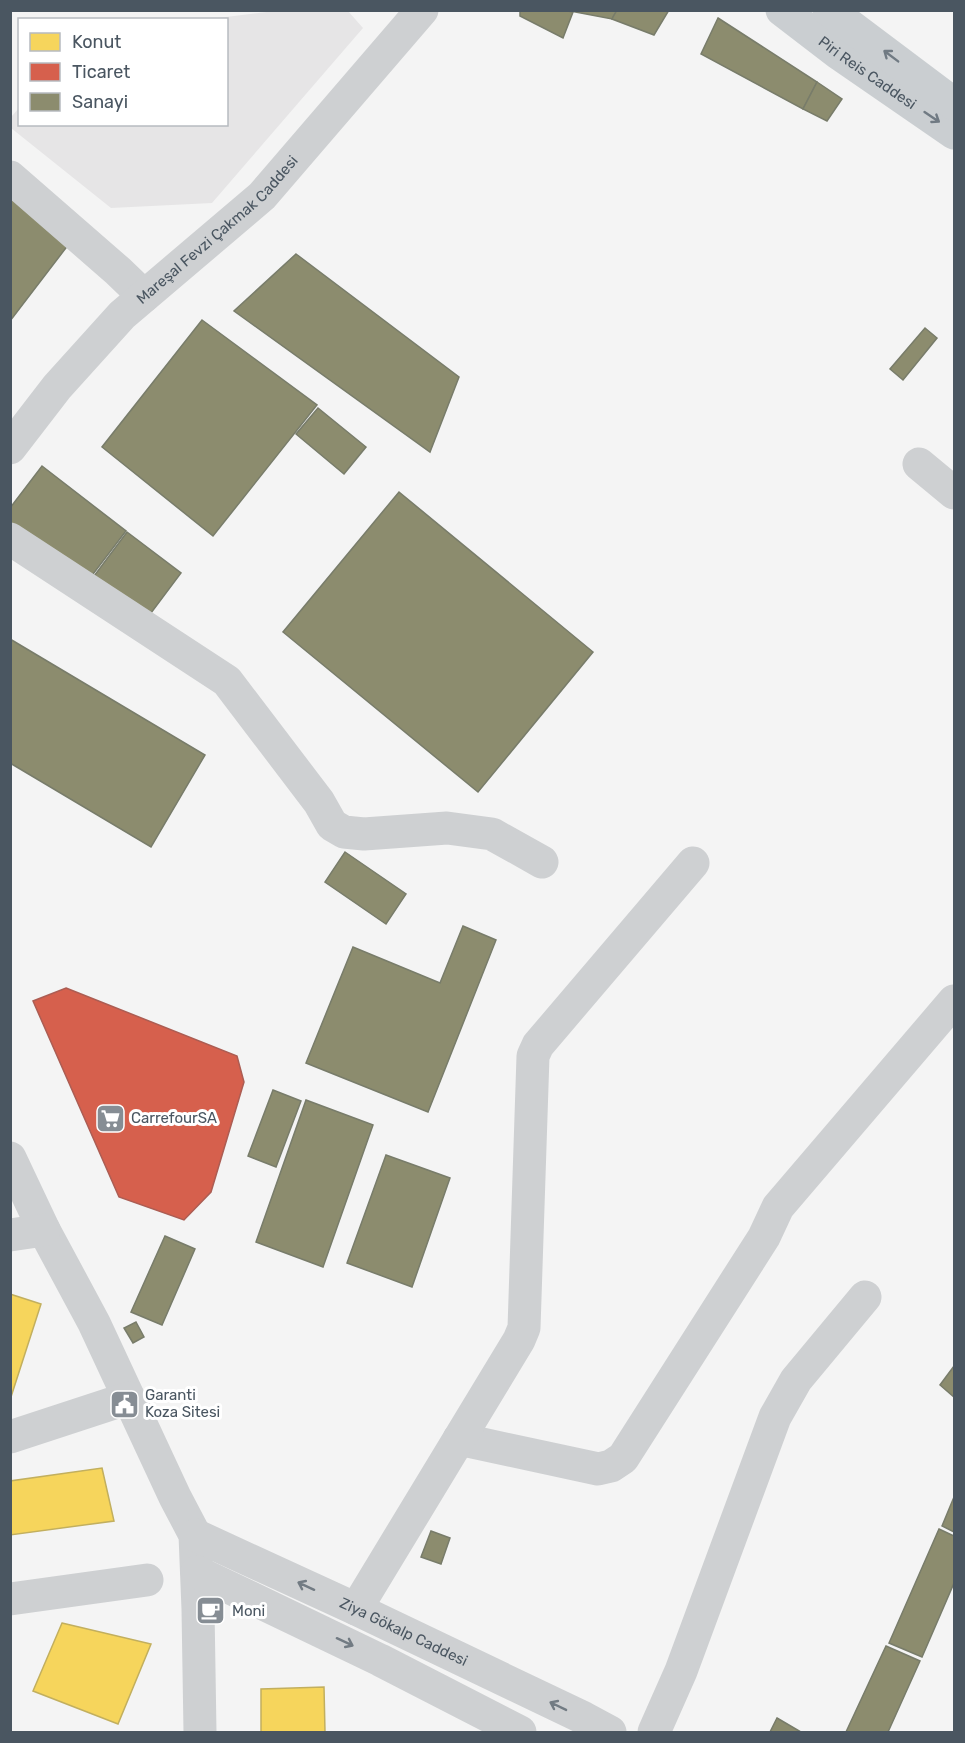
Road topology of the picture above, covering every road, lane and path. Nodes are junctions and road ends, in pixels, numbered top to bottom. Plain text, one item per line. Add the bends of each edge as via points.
1 (422, 10) edge
2 (782, 10) edge
3 (829, 10) edge
4 (954, 104) edge
5 (954, 133) edge
6 (10, 177) edge
7 (144, 296) junction
8 (10, 448) edge
9 (919, 464) dead end
10 (954, 493) edge
11 (10, 539) edge
12 (542, 862) dead end
13 (693, 863) dead end
14 (954, 1001) edge
15 (10, 1158) edge
16 (19, 1198) edge
17 (44, 1230) junction
18 (10, 1235) edge
19 (865, 1297) dead end
20 (129, 1398) junction
21 (10, 1437) edge
22 (459, 1439) junction
23 (195, 1535) junction
24 (197, 1572) junction
25 (147, 1580) dead end
26 (10, 1599) edge
27 (356, 1609) junction
28 (200, 1732) edge
29 (520, 1732) edge
30 (610, 1732) edge
31 (654, 1732) edge

1 - 7 street, Mareşal Fevzi Çakmak Caddesi via 262,196
2 -> 5 main road, Piri Reis Caddesi
4 -> 3 main road, Piri Reis Caddesi
6 - 7 street
7 - 8 street, Mareşal Fevzi Çakmak Caddesi via 57,387
9 - 10 street
11 - 12 street via 227,681 319,802 332,825 344,832 364,834 447,828 492,834
13 - 22 street via 538,1045 534,1056 524,1328
14 - 22 street via 778,1207 764,1237 623,1458 598,1469
15 - 16 street
16 - 17 street
17 - 18 street
17 - 20 street
19 - 31 street via 795,1380 775,1418 681,1671
20 - 21 street
20 - 23 street
22 - 27 street
23 - 24 street
27 -> 23 street, Ziya Gökalp Caddesi
24 - 28 street
24 -> 29 street via 380,1659
25 - 26 street
30 -> 27 street, Ziya Gökalp Caddesi

